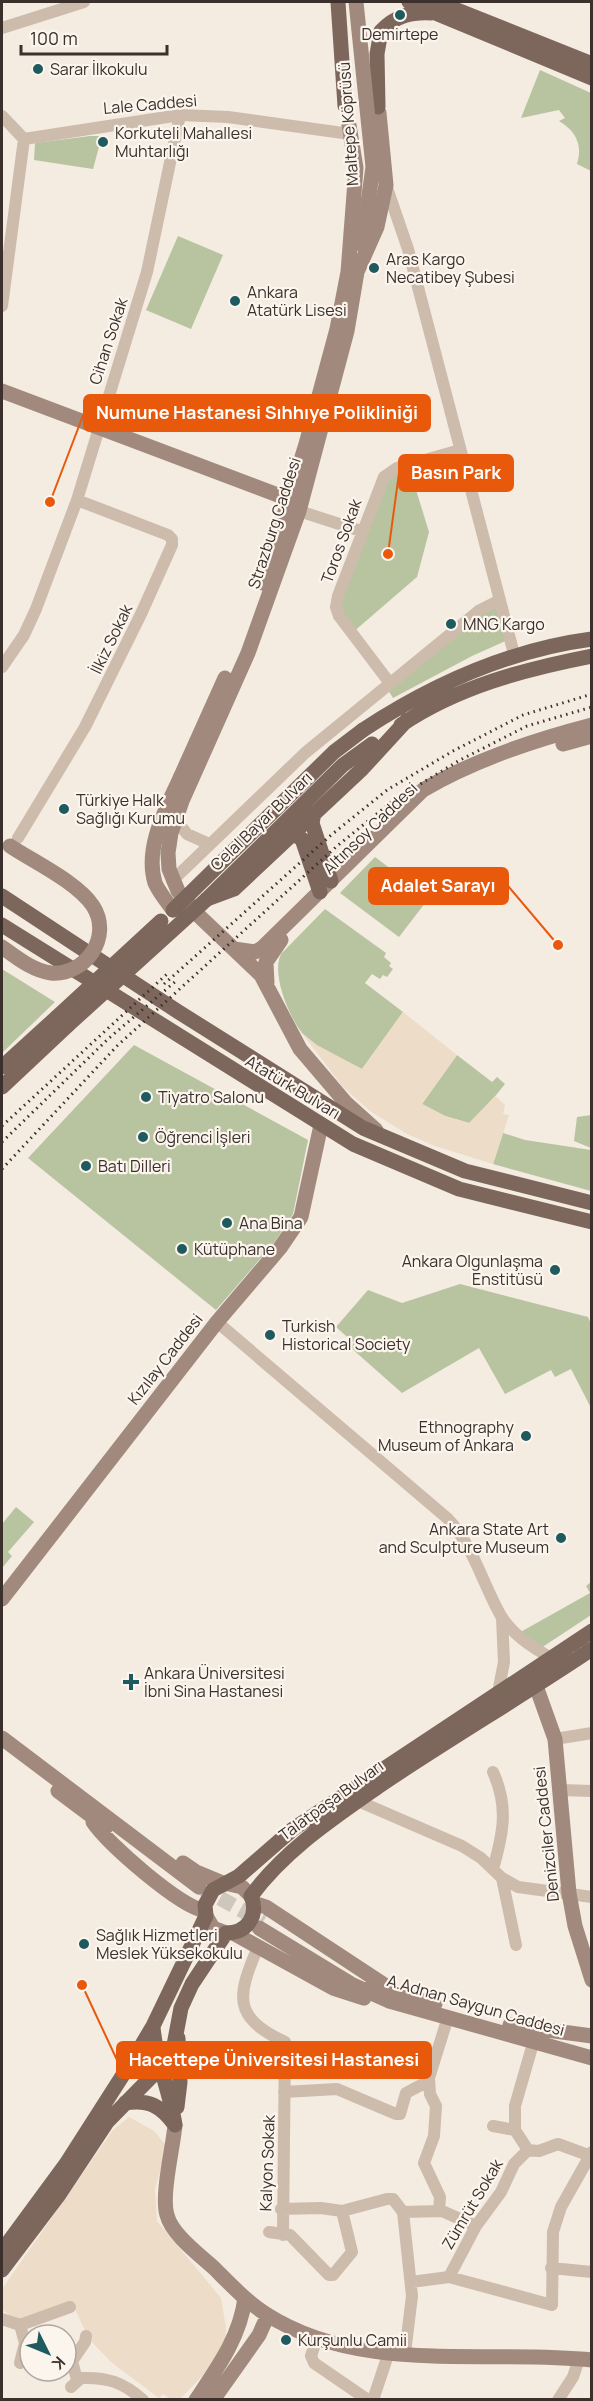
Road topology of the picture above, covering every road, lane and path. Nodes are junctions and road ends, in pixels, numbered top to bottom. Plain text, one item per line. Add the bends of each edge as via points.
1 (84, 2) edge
2 (338, 2) edge
3 (346, 2) edge
4 (356, 2) edge
5 (409, 2) edge
6 (439, 5) edge
7 (2, 28) edge
8 (591, 64) edge
9 (591, 78) edge
10 (345, 106) junction
11 (378, 110) junction
12 (180, 115) junction
13 (2, 116) edge
14 (350, 129) junction
15 (24, 139) junction
16 (386, 185) junction
17 (358, 244) junction
18 (353, 272) junction
19 (2, 306) edge
20 (2, 391) edge
21 (98, 427) junction
22 (460, 450) junction
23 (77, 500) junction
24 (295, 506) junction
25 (361, 531) junction
26 (500, 600) junction
27 (591, 639) edge
28 (514, 654) junction
29 (591, 656) edge
30 (2, 667) edge
31 (389, 682) junction
32 (407, 720) junction
33 (591, 725) edge
34 (591, 736) edge
35 (314, 813) junction
36 (176, 819) junction
37 (293, 834) junction
38 (10, 842) edge
39 (209, 844) junction
40 (172, 881) junction
41 (328, 889) junction
42 (2, 896) edge
43 (207, 899) junction
44 (178, 916) junction
45 (2, 925) edge
46 (2, 947) edge
47 (234, 949) junction
48 (267, 983) junction
49 (63, 1021) junction
50 (2, 1067) edge
51 (2, 1087) edge
52 (321, 1125) junction
53 (390, 1141) junction
54 (591, 1203) edge
55 (591, 1222) edge
56 (217, 1322) junction
57 (2, 1599) edge
58 (502, 1617) junction
59 (591, 1631) edge
60 (591, 1649) edge
61 (551, 1658) junction
62 (536, 1686) junction
63 (498, 1693) junction
64 (591, 1733) edge
65 (2, 1738) edge
66 (555, 1739) junction
67 (2, 1749) edge
68 (493, 1772) dead end
69 (560, 1790) junction
70 (591, 1791) edge
71 (358, 1801) junction
72 (89, 1809) junction
73 (497, 1874) junction
74 (227, 1884) junction
75 (197, 1890) tunnel mouth
76 (569, 1893) junction
77 (591, 1897) edge
78 (252, 1899) junction
79 (205, 1914) junction
80 (261, 1925) tunnel mouth
81 (229, 1933) junction
82 (516, 1946) dead end
83 (258, 1947) junction
84 (591, 1980) edge
85 (391, 1996) junction
86 (448, 2017) junction
87 (153, 2026) junction
88 (177, 2032) junction
89 (591, 2034) edge
90 (534, 2040) junction
91 (566, 2049) junction
92 (591, 2058) edge
93 (161, 2067) junction
94 (428, 2085) junction
95 (284, 2092) junction
96 (125, 2103) junction
97 (174, 2125) junction
98 (493, 2126) dead end
99 (515, 2130) junction
100 (528, 2150) junction
101 (590, 2154) edge
102 (281, 2209) junction
103 (342, 2211) junction
104 (439, 2211) junction
105 (403, 2212) junction
106 (476, 2226) junction
107 (269, 2232) dead end
108 (283, 2235) junction
109 (2, 2251) edge
110 (551, 2268) junction
111 (2, 2270) edge
112 (591, 2272) edge
113 (449, 2277) junction
114 (411, 2282) junction
115 (245, 2298) junction
116 (70, 2307) dead end
117 (268, 2315) junction
118 (2, 2319) edge
119 (26, 2323) edge
120 (18, 2324) edge
121 (86, 2336) dead end
122 (316, 2338) junction
123 (389, 2352) junction
124 (405, 2353) junction
125 (585, 2360) edge
126 (143, 2400) edge
127 (196, 2400) edge
128 (213, 2400) edge
129 (368, 2400) edge
130 (373, 2400) edge
131 (558, 2400) edge

1 - 7 street
2 - 10 main road
3 - 17 main road, Maltepe Köprüsü via 364,168
4 - 17 main road, Maltepe Köprüsü, bridge via 373,167
5 - 6 main road
6 - 8 main road
6 - 9 main road
6 - 11 main road via 399,17 381,31 377,54
10 - 11 main road via 362,95 372,99
10 - 14 main road
11 - 14 main road via 374,124 365,129
11 - 16 main road, Strazburg Caddesi
12 - 14 street, Lale Caddesi
12 - 15 street, Lale Caddesi
12 - 21 street, Cihan Sokak via 147,272
13 - 15 street
14 - 18 main road, Strazburg Caddesi via 356,168
15 - 19 street
16 - 18 main road, Strazburg Caddesi via 377,227
16 - 22 street via 408,249
17 - 18 main road
18 - 24 main road, Strazburg Caddesi via 340,361
20 - 21 main road
21 - 23 street, Cihan Sokak
21 - 24 main road
22 - 25 street, Toros Sokak via 389,472 379,484
22 - 26 street
23 - 30 street, Cihan Sokak via 50,578 24,634
23 - 38 street, İlkiz Sokak via 168,535 172,545 85,728
24 - 25 street
24 - 36 main road, Strazburg Caddesi via 248,653
24 - 44 main road, Strazburg Caddesi, bridge via 239,648 157,833 155,882
25 - 31 street, Toros Sokak via 336,607
26 - 28 street
26 - 31 street via 480,610
27 - 28 main road, Celal Bayar Bulvarı
28 - 44 main road, Celal Bayar Bulvarı, bridge via 429,691 334,752
29 - 32 main road, Celal Bayar Bulvarı via 500,679 449,697
31 - 39 street via 272,782
32 - 35 main road
32 - 43 main road, Celal Bayar Bulvarı, bridge via 343,765
33 - 41 main road, Altınsoy Caddesi via 498,755 442,779 402,808
34 - 41 main road, Altınsoy Caddesi via 454,781 427,797
35 - 37 main road
35 - 41 main road via 312,823
36 - 39 street via 187,834
36 - 40 main road, Strazburg Caddesi via 168,854
37 - 41 main road via 302,839
37 - 43 main road via 234,889
38 - 46 main road, bridge via 80,893 93,907 99,931 92,955 80,966 63,973 36,969
39 - 40 street
40 - 47 main road, Strazburg Caddesi via 187,903
41 - 47 main road, Altınsoy Caddesi via 262,948 255,952
41 - 48 main road, Altınsoy Caddesi via 269,955
42 - 53 main road, Atatürk Bulvarı via 177,1011
43 - 44 main road, Celal Bayar Bulvarı, bridge
44 - 49 main road, Celal Bayar Bulvarı, bridge
45 - 52 main road, Atatürk Bulvarı
47 - 48 main road
48 - 53 main road, Atatürk Bulvarı via 300,1049 346,1103
49 - 50 main road, Celal Bayar Bulvarı
49 - 51 main road, Celal Bayar Bulvarı
52 - 55 main road, Atatürk Bulvarı via 391,1162 459,1189
52 - 56 main road, Kızılay Caddesi via 301,1217
53 - 54 main road, Atatürk Bulvarı via 465,1171
56 - 57 main road, Kızılay Caddesi
56 - 58 street via 453,1524 471,1550
58 - 61 street via 530,1646
58 - 63 street via 504,1662
59 - 61 main road, Talatpaşa Bulvarı
60 - 62 main road, Talatpaşa Bulvarı
61 - 63 main road, Talatpaşa Bulvarı
62 - 66 main road, Denizciler Caddesi
62 - 71 main road, Talatpaşa Bulvarı
63 - 74 main road, Talatpaşa Bulvarı via 293,1829
64 - 66 street
65 - 72 main road
66 - 69 main road, Denizciler Caddesi
67 - 72 main road
68 - 73 street via 504,1804
69 - 70 street
69 - 76 main road, Denizciler Caddesi
71 - 73 street via 462,1846
71 - 78 main road, Talatpaşa Bulvarı via 288,1853
72 - 74 main road via 126,1820 196,1872
72 - 75 main road
72 - 79 main road via 99,1831 122,1853 190,1907
73 - 76 street via 530,1890
73 - 82 street
74 - 78 main road via 242,1887
74 - 79 main road, Talatpaşa Bulvarı via 209,1894
76 - 77 street
76 - 84 main road, Denizciler Caddesi
78 - 81 main road, Talatpaşa Bulvarı via 250,1923
78 - 85 main road
79 - 81 main road via 213,1928
79 - 87 main road, Talatpaşa Bulvarı
80 - 85 main road, A.Adnan Saygun Caddesi
81 - 83 main road
81 - 88 main road, Talatpaşa Bulvarı via 192,1984
83 - 85 main road via 333,1988 373,2000
83 - 95 street, Kalyon Sokak via 245,1978 245,2008 258,2028 285,2042
85 - 86 main road, A.Adnan Saygun Caddesi
85 - 89 main road, A.Adnan Saygun Caddesi via 540,2031
86 - 90 main road, A.Adnan Saygun Caddesi
86 - 94 street
87 - 93 main road
87 - 109 main road, Talatpaşa Bulvarı via 66,2164
88 - 93 main road, Talatpaşa Bulvarı
88 - 97 main road via 180,2082
89 - 91 main road
90 - 91 main road, A.Adnan Saygun Caddesi
90 - 99 street via 515,2106
91 - 92 main road, A.Adnan Saygun Caddesi
93 - 96 main road, Talatpaşa Bulvarı
93 - 97 main road via 171,2096
94 - 95 street via 406,2093 400,2114 337,2089
94 - 104 street via 436,2106 434,2136 424,2163 440,2197
95 - 102 street, Kalyon Sokak
96 - 97 main road via 147,2101 159,2107
96 - 111 main road, Talatpaşa Bulvarı via 102,2129
97 - 115 main road via 167,2218
98 - 99 street
99 - 100 street
100 - 101 street via 539,2151 558,2144
100 - 106 street, Zümrüt Sokak via 514,2164 501,2192
101 - 110 street via 557,2219
102 - 103 street
102 - 108 street, Kalyon Sokak
103 - 105 street via 382,2198 393,2199
103 - 108 street via 352,2252 333,2275 290,2235
104 - 105 street
104 - 106 street
105 - 114 street
106 - 113 street, Zümrüt Sokak
107 - 108 street
110 - 112 street
110 - 113 street via 552,2305
113 - 114 street
114 - 124 street
115 - 117 main road
115 - 127 main road via 233,2341
116 - 119 street
117 - 122 main road
117 - 128 main road via 259,2335
118 - 120 street
121 - 126 street via 72,2361 74,2384 98,2378 118,2381
122 - 123 main road
122 - 129 street via 311,2356 314,2363
123 - 124 main road
123 - 130 street
124 - 125 main road
125 - 131 street

